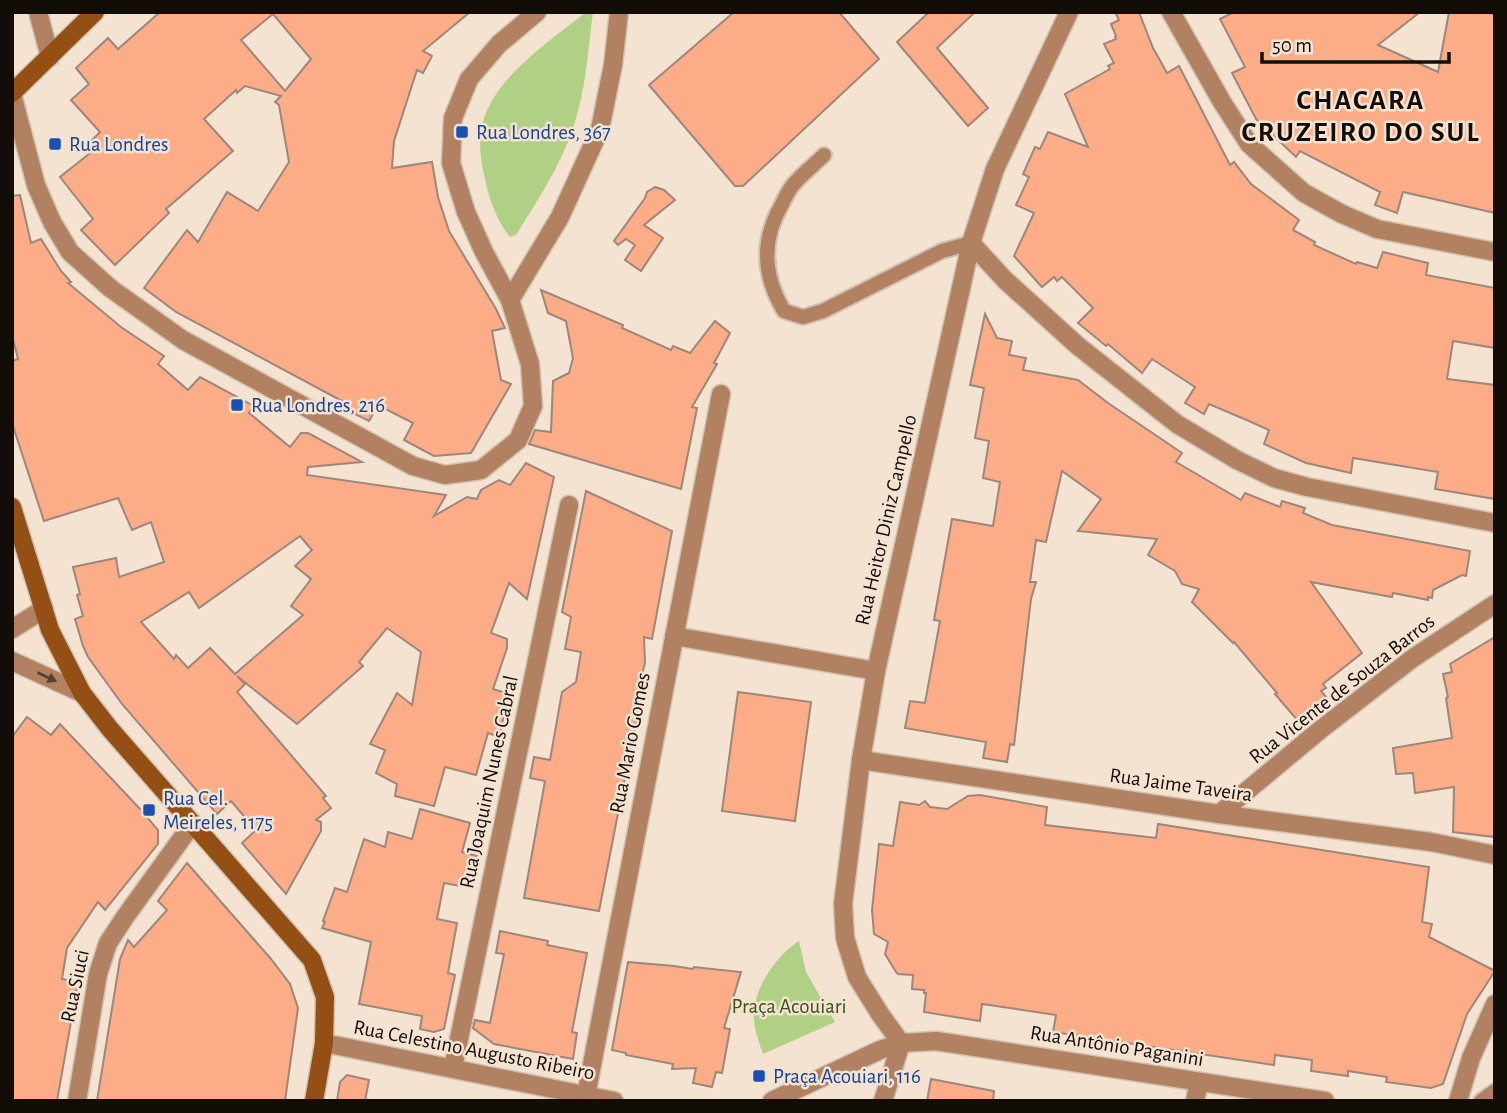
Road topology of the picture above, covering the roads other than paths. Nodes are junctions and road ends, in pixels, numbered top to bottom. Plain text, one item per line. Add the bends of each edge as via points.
1 (38, 12) edge
2 (95, 12) edge
3 (537, 12) edge
4 (619, 12) edge
5 (1069, 12) edge
6 (1171, 12) edge
7 (50, 57) junction
8 (12, 94) edge
9 (824, 155) dead end
10 (971, 243) junction
11 (1495, 252) edge
12 (510, 300) junction
13 (721, 394) dead end
14 (569, 505) dead end
15 (12, 507) edge
16 (1495, 523) edge
17 (1495, 604) edge
18 (44, 609) junction
19 (12, 629) edge
20 (674, 636) junction
21 (14, 665) edge
22 (876, 671) junction
23 (82, 693) junction
24 (861, 760) junction
25 (1219, 814) junction
26 (194, 823) junction
27 (1495, 855) edge
28 (1495, 1004) edge
29 (324, 1043) junction
30 (901, 1043) junction
31 (453, 1068) junction
32 (1199, 1082) junction
33 (1495, 1091) edge
34 (586, 1098) edge
35 (77, 1101) edge
36 (314, 1101) edge
37 (614, 1101) edge
38 (772, 1101) edge
39 (883, 1101) edge
40 (1195, 1101) edge
41 (1325, 1101) edge
42 (1458, 1101) edge
43 (1481, 1101) edge

1 - 7 street
2 - 7 street
3 - 12 street via 499,44 469,79 453,118 452,163 466,212
4 - 12 street via 600,129 560,217
5 - 10 street, Rua Heitor Diniz Campello via 995,169
6 - 11 street via 1249,144 1304,193 1377,229
7 - 8 street
8 - 12 street via 36,185 70,252 110,288 183,340 412,466 445,475 481,470 518,440 533,406 530,364
9 - 10 lane via 792,187 774,218 767,246 768,275 784,311 803,317 823,312 942,251
10 - 16 street via 1078,346 1177,424 1237,460 1307,487
10 - 22 street, Rua Heitor Diniz Campello
13 - 20 street, Rua Mario Gomes
14 - 31 street, Rua Joaquim Nunes Cabral
15 - 18 street
17 - 25 street, Rua Vicente de Souza Barros via 1413,658
18 - 19 street
18 - 23 street
20 - 22 street
20 - 34 street, Rua Mario Gomes
21 -> 23 street
22 - 24 street, Rua Heitor Diniz Campello
23 - 26 street
24 - 25 street, Rua Jaime Taveira
24 - 30 street, Rua Heitor Diniz Campello via 843,904 845,938 857,977
25 - 27 street, Rua Jaime Taveira
26 - 29 street via 312,960 325,997
26 - 35 street, Rua Siuci via 108,943 98,974
28 - 42 street
29 - 31 street, Rua Celestino Augusto Ribeiro
29 - 36 street
30 - 32 street, Rua Antônio Paganini via 936,1041
30 - 38 street, Rua Antônio Paganini
30 - 39 street
31 - 34 street, Rua Celestino Augusto Ribeiro
32 - 40 street
32 - 41 street, Rua Antônio Paganini
33 - 43 lane
34 - 37 street, Rua Celestino Augusto Ribeiro

